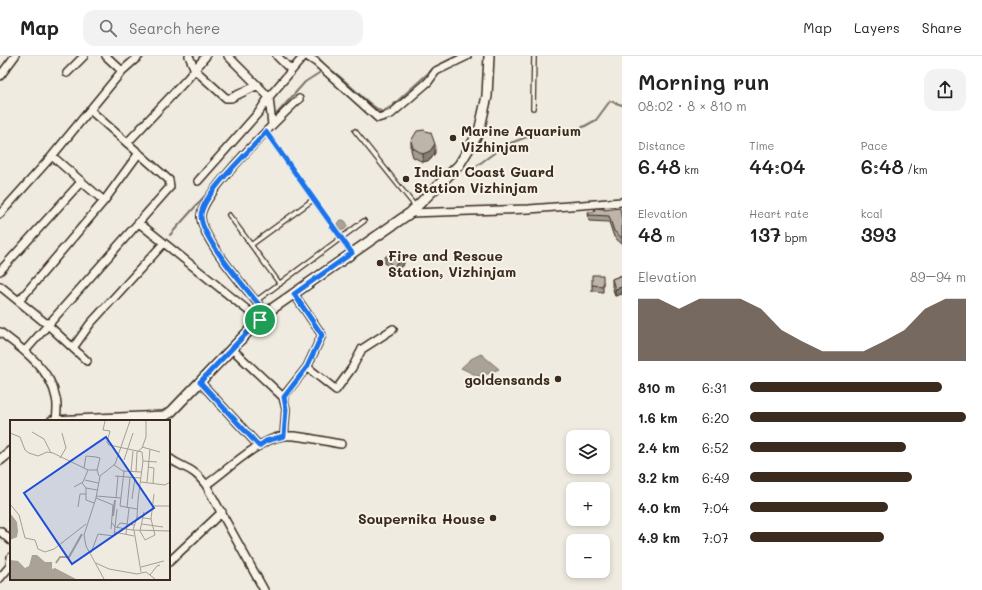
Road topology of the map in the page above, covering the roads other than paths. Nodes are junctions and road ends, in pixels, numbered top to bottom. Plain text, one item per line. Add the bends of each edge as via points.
1 (16, 56) edge
2 (84, 56) edge
3 (106, 56) edge
4 (139, 56) edge
5 (189, 56) edge
6 (206, 56) edge
7 (228, 56) edge
8 (277, 56) edge
9 (306, 56) edge
10 (467, 56) edge
11 (489, 56) edge
12 (534, 56) edge
13 (122, 70) junction
14 (195, 70) junction
15 (292, 70) junction
16 (67, 73) dead end
17 (0, 74) edge
18 (258, 85) junction
19 (270, 97) junction
20 (299, 99) dead end
21 (533, 108) dead end
22 (90, 110) junction
23 (272, 125) junction
24 (355, 131) dead end
25 (266, 132) junction
26 (127, 143) junction
27 (139, 153) junction
28 (52, 156) junction
29 (198, 181) dead end
30 (82, 182) junction
31 (314, 199) junction
32 (104, 201) junction
33 (622, 202) edge
34 (413, 210) junction
35 (0, 214) edge
36 (229, 215) dead end
37 (364, 221) dead end
38 (139, 223) junction
39 (341, 238) junction
40 (164, 243) junction
41 (252, 246) junction
42 (352, 253) junction
43 (0, 272) edge
44 (280, 284) junction
45 (0, 286) edge
46 (294, 294) junction
47 (19, 301) junction
48 (256, 301) junction
49 (263, 317) junction
50 (48, 325) junction
51 (393, 329) dead end
52 (0, 332) edge
53 (73, 348) junction
54 (232, 349) junction
55 (25, 351) junction
56 (87, 361) dead end
57 (307, 367) junction
58 (200, 382) junction
59 (284, 397) junction
60 (170, 417) edge
61 (54, 420) edge
62 (284, 436) junction
63 (341, 444) dead end
64 (259, 446) junction
65 (10, 452) edge
66 (170, 459) edge
67 (0, 460) edge
68 (206, 485) junction
69 (222, 512) junction
70 (0, 531) edge
71 (10, 539) edge
72 (170, 561) edge
73 (10, 566) edge
74 (0, 578) edge
75 (264, 590) edge

1 - 17 street
2 - 16 street
3 - 13 street
4 - 13 street
5 - 14 street
6 - 14 street
7 - 18 street
8 - 15 street
9 - 10 street via 378,118 391,114 428,82 436,71
9 - 15 street
11 - 34 street via 487,96 479,132 459,165
12 - 21 lane
13 - 22 street
14 - 18 street via 226,98
14 - 26 street
15 - 19 street
18 - 19 street
19 - 23 street
19 - 29 street
20 - 23 street
22 - 26 street
22 - 28 street
23 - 25 street
24 - 34 lane
25 - 31 lane
25 - 48 street via 219,184 201,215 207,236
26 - 27 street
27 - 32 street
27 - 38 street via 169,180 170,187
28 - 30 street
28 - 35 street
30 - 32 street
30 - 43 street
31 - 39 lane
31 - 41 lane
32 - 47 street
33 - 34 street via 529,208
34 - 42 street
36 - 41 lane
37 - 39 lane
38 - 40 street
38 - 50 street
39 - 42 lane
39 - 44 lane
40 - 49 street
40 - 53 street via 90,324
41 - 44 lane
42 - 46 street
44 - 48 lane
45 - 47 street
46 - 49 street
46 - 57 street via 322,335
47 - 50 street
48 - 49 street
49 - 54 street
50 - 53 street
50 - 55 street
51 - 57 street via 362,349 336,390
52 - 55 street
53 - 56 street
54 - 58 street
54 - 59 street
55 - 61 street via 52,385 56,396
57 - 59 street
58 - 60 street
58 - 64 street
59 - 62 street
60 - 61 street
62 - 63 street
62 - 64 street via 266,441
64 - 68 street
65 - 67 street
66 - 68 street via 193,471
68 - 69 street
69 - 72 street
69 - 75 street
70 - 71 street
73 - 74 street

